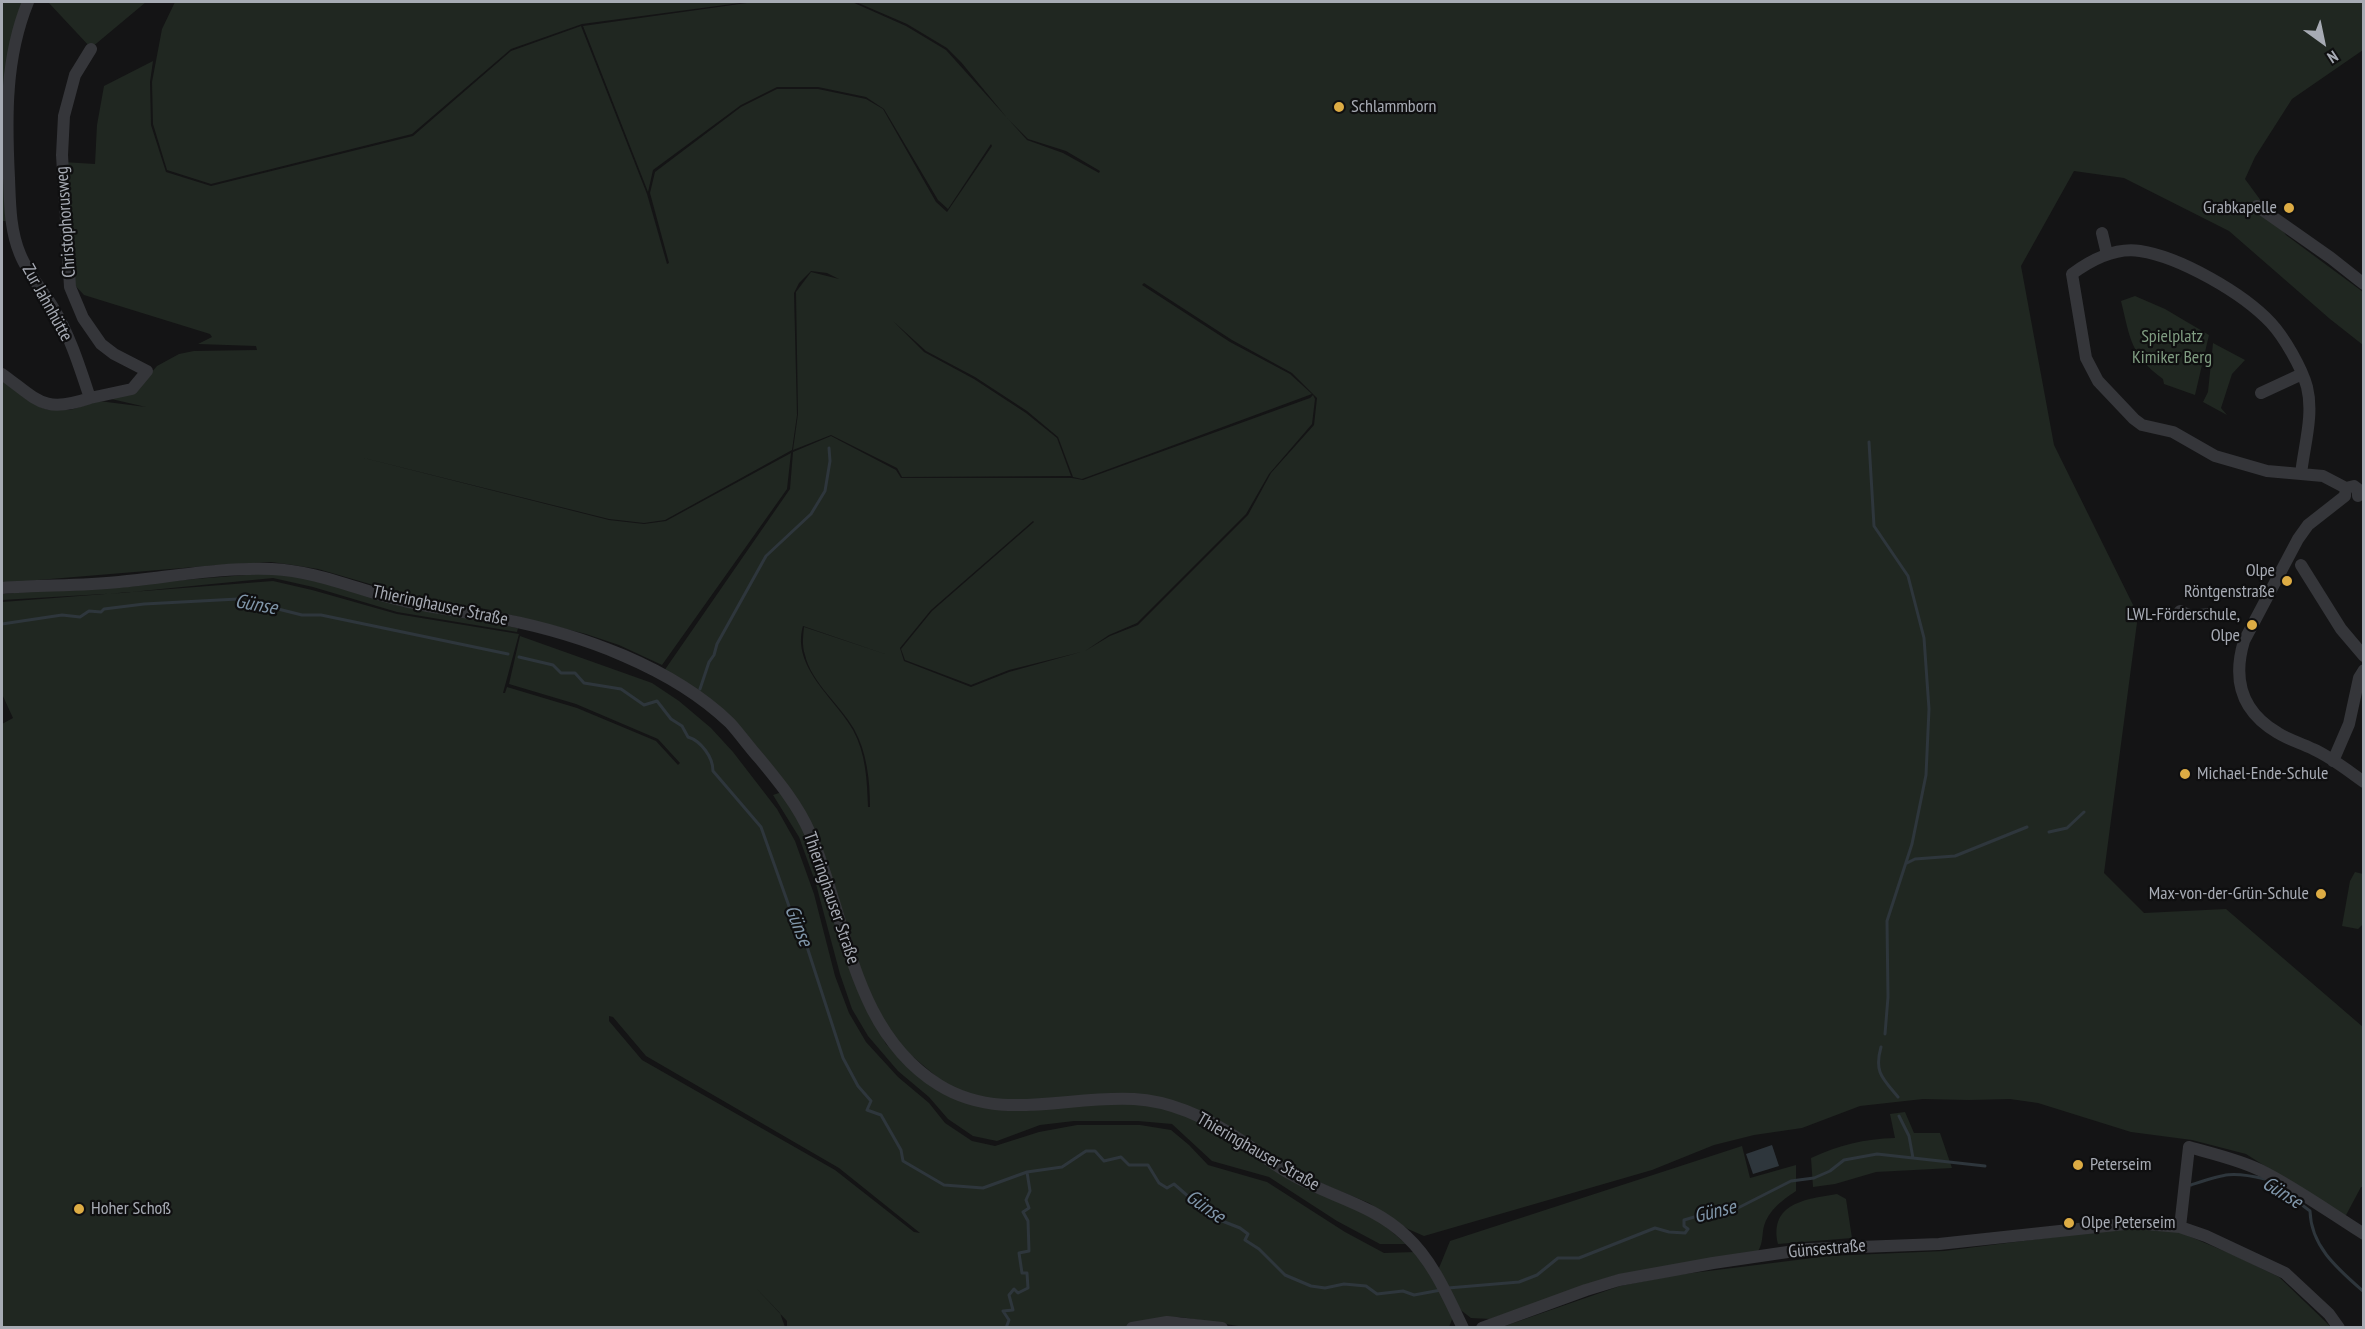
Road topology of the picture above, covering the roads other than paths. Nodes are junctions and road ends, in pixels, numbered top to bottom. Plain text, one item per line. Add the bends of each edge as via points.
1 (28, 2) edge
2 (91, 49) dead end
3 (2257, 206) dead end
4 (2102, 233) dead end
5 (2107, 254) junction
6 (2364, 284) edge
7 (2, 374) edge
8 (2302, 374) junction
9 (2261, 393) dead end
10 (90, 398) junction
11 (2301, 474) junction
12 (2355, 491) edge
13 (2301, 565) dead end
14 (2, 588) edge
15 (2180, 611) dead end
16 (2209, 614) dead end
17 (2364, 656) edge
18 (2364, 670) edge
19 (2333, 760) junction
20 (2364, 782) edge
21 (2180, 1227) junction
22 (2364, 1233) edge
23 (1132, 1328) edge
24 (1222, 1328) edge
25 (1463, 1328) edge
26 (1482, 1328) edge
27 (2339, 1328) edge

1 - 10 street, Zur Jahnhütte via 12,53 8,94 12,233 20,256 62,323
2 - 10 street, Christophorusweg via 75,75 64,116 62,155 70,287 83,318 101,344 147,371 132,389
3 - 6 street
4 - 5 street
5 - 8 street via 2139,250 2188,265 2216,282 2272,323
5 - 11 street via 2072,274 2086,358 2098,381 2142,425 2173,432 2215,456 2267,471
7 - 10 street via 50,406
8 - 9 street
8 - 11 street via 2309,399
11 - 12 street via 2323,476
12 - 19 street via 2308,525 2298,539 2244,641 2239,658 2238,676 2245,702 2259,720
13 - 17 street via 2341,629
14 - 25 street, Thieringhauser Straße via 113,583 245,569 292,570 398,600 523,623 650,668 725,719 784,789 809,831 858,980 890,1041 913,1067 943,1087 998,1106 1138,1099 1204,1119 1285,1171 1377,1213 1411,1241 1428,1262
15 - 16 street via 2191,616
18 - 19 street via 2349,724
19 - 20 street
21 - 22 street via 2188,1147 2234,1160 2287,1184
21 - 26 street, Günsestraße via 2134,1223 1939,1244 1770,1254 1619,1280
21 - 27 street, Günsestraße via 2285,1273
23 - 24 street via 1154,1322 1180,1322

